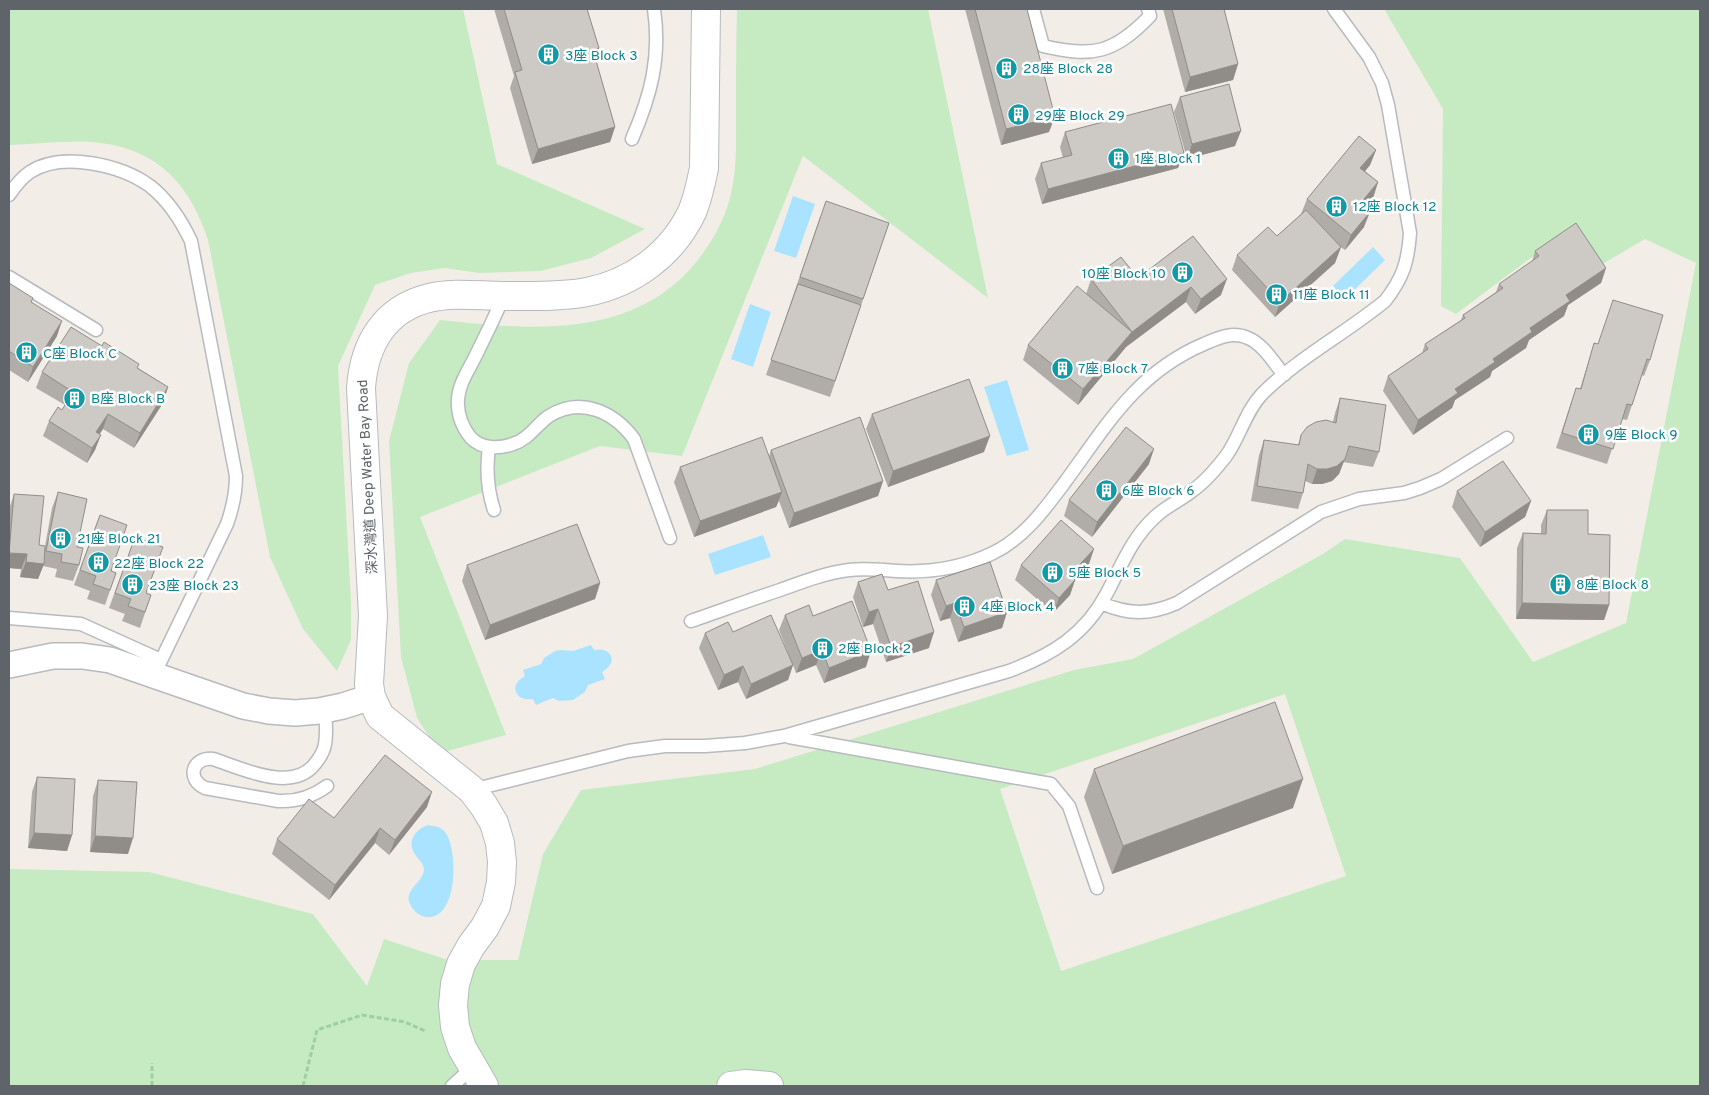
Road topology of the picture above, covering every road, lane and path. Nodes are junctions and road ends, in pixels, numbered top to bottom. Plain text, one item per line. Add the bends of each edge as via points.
1 (654, 9) edge
2 (706, 9) edge
3 (1033, 9) edge
4 (1148, 9) edge
5 (1334, 9) edge
6 (632, 139) dead end
7 (9, 194) edge
8 (9, 277) edge
9 (504, 296) junction
10 (96, 330) dead end
11 (1284, 375) junction
12 (1507, 438) dead end
13 (489, 447) junction
14 (494, 510) dead end
15 (670, 538) dead end
16 (1101, 603) junction
17 (9, 618) edge
18 (691, 621) dead end
19 (9, 665) edge
20 (157, 668) junction
21 (371, 697) junction
22 (325, 710) junction
23 (784, 736) junction
24 (327, 786) dead end
25 (472, 790) junction
26 (1097, 888) dead end
27 (152, 1064) dead end
28 (473, 1067) edge
29 (152, 1086) edge
30 (303, 1086) edge
31 (452, 1086) edge
32 (731, 1086) edge
33 (769, 1086) edge

1 - 6 lane via 656,51 652,81
2 - 9 street, 深水灣道 Deep Water Bay Road via 704,168 700,191 681,232 650,265 609,286 587,292
3 - 4 lane via 1044,46 1068,52 1103,49 1119,43 1150,16
5 - 11 lane via 1369,57 1382,83 1410,234 1409,253 1404,272 1385,300
7 - 20 lane via 30,172 57,162 110,167 150,186 167,202 191,241 236,476 236,492 226,524
8 - 10 lane
9 - 13 lane via 460,388 458,400 458,413 468,434 476,443
9 - 21 street, 深水灣道 Deep Water Bay Road via 445,295 414,303 388,320 367,351 361,388 373,616
11 - 16 lane via 1261,396 1227,455 1210,476 1172,503 1140,533 1127,551
11 - 18 lane via 1258,344 1248,338 1224,335 1170,361 1134,390 1044,510 1013,540 995,552 948,569 923,572 848,570 820,575
12 - 16 lane via 1441,479 1420,488 1359,499 1321,512 1177,603 1147,612 1131,612
13 - 14 lane via 487,480
13 - 15 lane via 516,443 549,416 564,409 598,409 613,416 634,439
16 - 23 lane via 1077,632 1034,662
17 - 20 lane via 82,624
19 - 20 street via 53,656 82,656
20 - 22 street via 243,706 295,713
21 - 22 street
21 - 25 street, 深水灣道 Deep Water Bay Road via 380,716
22 - 24 lane via 325,746 320,758 303,774 293,778 273,778 206,758 200,760 193,771 194,779 205,788 278,801 302,799
23 - 25 lane via 745,743 628,751
23 - 26 lane via 1051,784 1069,806
25 - 28 street, 深水灣道 Deep Water Bay Road via 494,823 502,862 496,906 461,964 455,984 454,1020
27 - 29 path
28 - 30 path via 405,1022 362,1015 316,1030
28 - 31 lane
32 - 33 street

